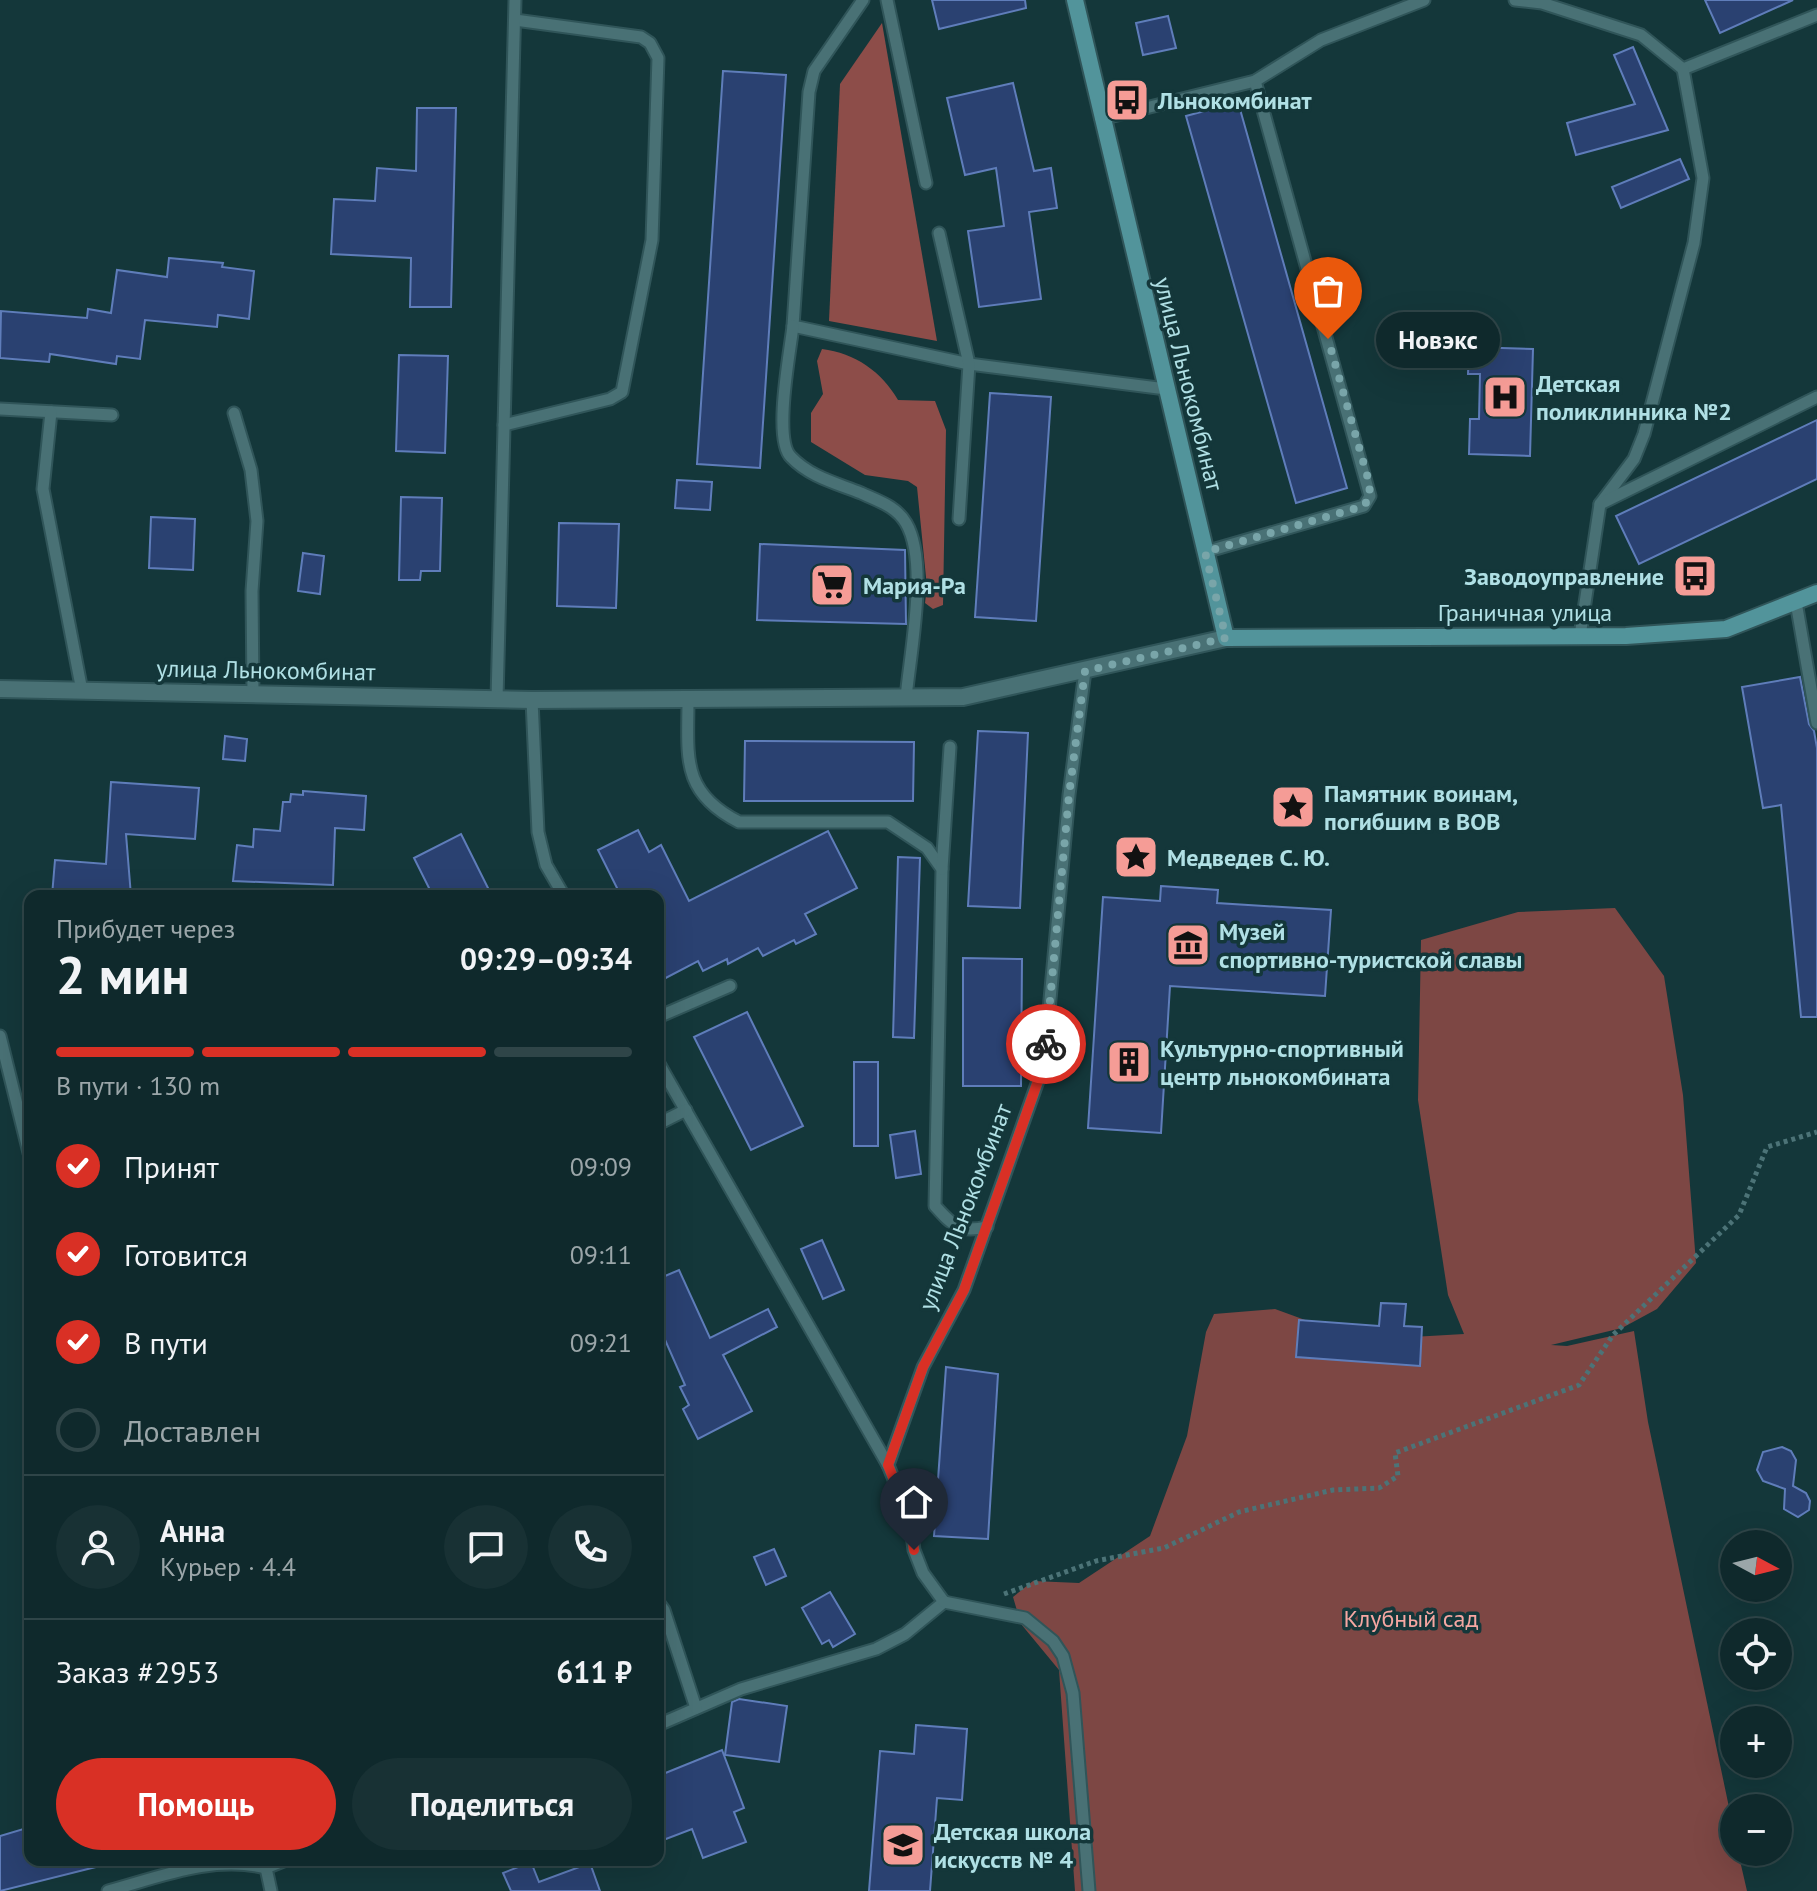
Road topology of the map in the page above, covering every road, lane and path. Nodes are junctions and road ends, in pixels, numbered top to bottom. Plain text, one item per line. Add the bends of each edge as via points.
1 (515, 0) edge
2 (863, 0) edge
3 (887, 0) edge
4 (1075, 0) edge
5 (1424, 0) edge
6 (1515, 0) edge
7 (1817, 15) edge
8 (515, 20) junction
9 (1683, 69) junction
10 (1255, 81) junction
11 (1101, 119) junction
12 (926, 183) dead end
13 (939, 233) dead end
14 (793, 326) junction
15 (969, 364) junction
16 (1166, 389) junction
17 (1817, 397) edge
18 (0, 409) edge
19 (51, 412) junction
20 (234, 413) dead end
21 (112, 415) dead end
22 (504, 425) junction
23 (1600, 504) junction
24 (959, 519) dead end
25 (1205, 552) junction
26 (1817, 593) edge
27 (1796, 602) junction
28 (1580, 636) junction
29 (1226, 638) junction
30 (1085, 671) junction
31 (0, 689) edge
32 (82, 691) junction
33 (253, 694) junction
34 (906, 698) junction
35 (497, 699) junction
36 (688, 699) junction
37 (532, 700) junction
38 (1817, 723) edge
39 (950, 747) dead end
40 (942, 869) junction
41 (561, 890) edge
42 (730, 986) dead end
43 (664, 1014) edge
44 (0, 1036) edge
45 (664, 1072) edge
46 (686, 1110) junction
47 (664, 1121) edge
48 (1817, 1132) edge
49 (24, 1133) edge
50 (987, 1227) junction
51 (888, 1465) junction
52 (944, 1602) junction
53 (968, 1606) junction
54 (664, 1610) edge
55 (696, 1708) junction
56 (664, 1722) edge
57 (201, 1866) edge
58 (258, 1866) edge
59 (271, 1866) edge
60 (266, 1868) junction
61 (108, 1891) edge
62 (271, 1891) edge
63 (1089, 1891) edge

1 - 8 lane
2 - 14 lane via 814,71 809,92
3 - 12 lane
4 - 11 street, улица Льнокомбинат
5 - 10 lane via 1321,40
6 - 9 lane via 1542,3 1641,35
7 - 9 lane
8 - 22 lane
8 - 22 lane via 641,37 658,58 652,240 622,392
9 - 23 lane via 1703,178 1694,243 1644,434 1634,459
10 - 11 lane
10 - 25 lane via 1370,496 1364,506
11 - 16 street, улица Льнокомбинат
13 - 15 lane
14 - 15 lane
14 - 34 lane via 782,435 789,456 812,475 893,507 914,543
15 - 16 lane
15 - 24 lane
16 - 25 street, улица Льнокомбинат
17 - 23 lane
18 - 19 lane
19 - 21 lane
19 - 32 lane via 43,489
20 - 33 lane via 251,470 257,521
22 - 35 lane
23 - 28 lane
25 - 29 street, улица Льнокомбинат
26 - 27 street, Граничная улица
27 - 28 street, Граничная улица via 1726,629
27 - 38 lane
28 - 29 street, Граничная улица
29 - 30 street, улица Льнокомбинат
30 - 34 street, улица Льнокомбинат via 963,697
30 - 50 lane, улица Льнокомбинат via 1044,1064
31 - 32 street, улица Льнокомбинат
32 - 33 street, улица Льнокомбинат
33 - 35 street, улица Льнокомбинат
34 - 36 street, улица Льнокомбинат
35 - 37 street, улица Льнокомбинат
36 - 37 street, улица Льнокомбинат
36 - 40 lane via 688,768 721,813 739,822 888,822 927,848
37 - 41 lane via 538,832 546,865
39 - 40 lane
40 - 50 lane via 935,1206 952,1225 968,1231
42 - 43 lane
44 - 49 lane
45 - 46 lane
46 - 47 lane
46 - 51 lane
48 - 53 path via 1767,1147 1739,1215 1613,1335 1579,1385 1395,1453 1398,1476 1379,1488 1333,1490 1239,1512 1164,1548 1096,1561
50 - 51 lane, улица Льнокомбинат via 964,1290 923,1367
51 - 52 lane via 910,1519 923,1573
52 - 53 lane
52 - 55 lane via 884,1646
53 - 63 lane via 1025,1618 1063,1656 1073,1693
54 - 55 lane
55 - 56 lane
57 - 61 lane
58 - 60 lane
59 - 60 lane
60 - 62 lane

